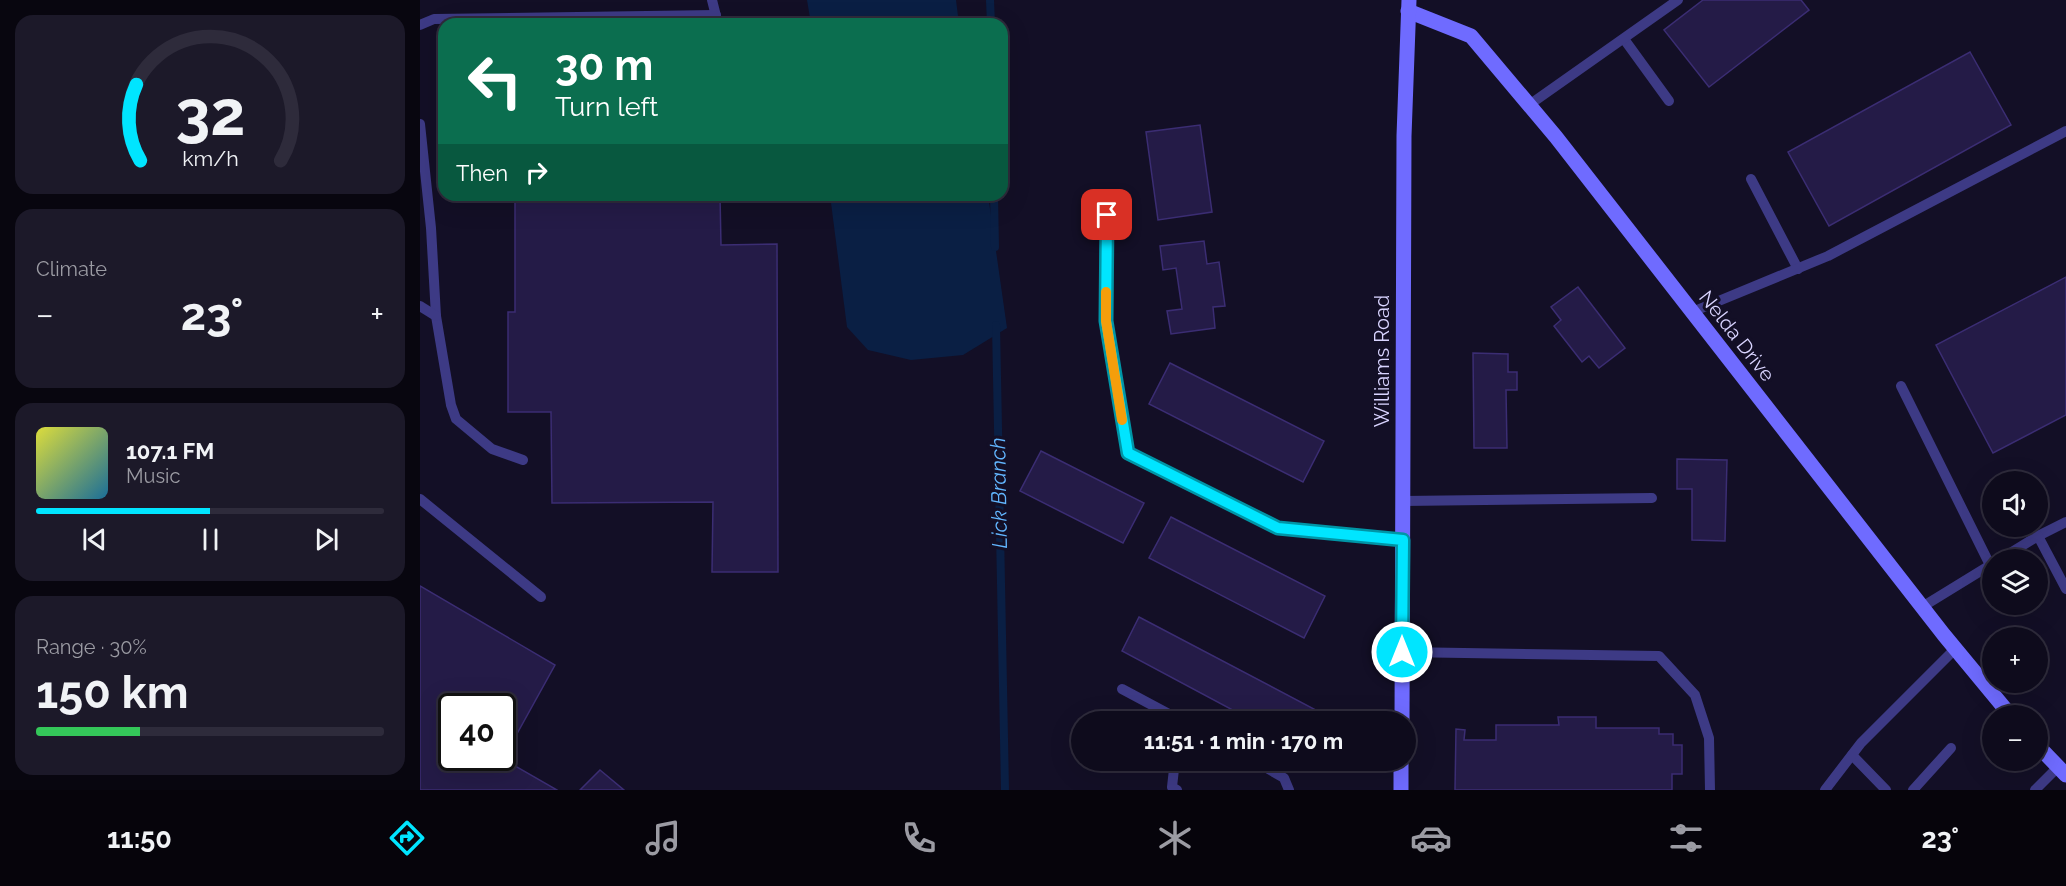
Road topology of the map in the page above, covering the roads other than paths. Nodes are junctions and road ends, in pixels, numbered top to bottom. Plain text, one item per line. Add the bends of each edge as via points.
1 (712, 0) edge
2 (1678, 0) edge
3 (1408, 6) edge
4 (716, 18) edge
5 (438, 19) edge
6 (420, 25) edge
7 (1624, 39) junction
8 (1669, 101) dead end
9 (1529, 105) junction
10 (420, 124) edge
11 (2066, 131) edge
12 (1751, 179) dead end
13 (1108, 194) dead end
14 (431, 228) junction
15 (420, 237) edge
16 (1798, 269) junction
17 (420, 306) edge
18 (1692, 312) junction
19 (436, 316) junction
20 (1901, 386) dead end
21 (523, 460) dead end
22 (1652, 498) dead end
23 (420, 499) edge
24 (1403, 501) junction
25 (2066, 522) edge
26 (2048, 531) edge
27 (2036, 537) edge
28 (2039, 537) edge
29 (1403, 540) junction
30 (1987, 549) edge
31 (2017, 549) edge
32 (1982, 570) edge
33 (2066, 589) edge
34 (542, 597) dead end
35 (1922, 607) junction
36 (1955, 649) junction
37 (1402, 652) junction
38 (1122, 688) dead end
39 (2003, 705) edge
40 (1162, 711) edge
41 (1402, 711) edge
42 (1952, 748) dead end
43 (1852, 755) junction
44 (2048, 756) edge
45 (1174, 771) edge
46 (1272, 771) edge
47 (1401, 771) edge
48 (2062, 771) edge
49 (1177, 790) edge
50 (1289, 790) edge
51 (1401, 790) edge
52 (1710, 790) edge
53 (1825, 790) edge
54 (1886, 790) edge
55 (1913, 790) edge
56 (2035, 790) edge

1 - 4 lane
2 - 7 lane
3 - 9 street, Nelda Drive via 1471,36
3 - 24 street, Williams Road
5 - 6 lane
7 - 8 lane
7 - 9 lane
9 - 18 street, Nelda Drive
10 - 14 lane
11 - 16 lane
12 - 16 lane
13 - 29 lane via 1106,321 1128,453 1278,528
14 - 15 lane
14 - 19 lane
16 - 18 lane
17 - 19 lane
18 - 35 street, Nelda Drive
19 - 21 lane via 456,419 492,449
20 - 30 lane
22 - 24 lane
23 - 34 lane
24 - 29 street, Williams Road
25 - 26 lane
27 - 31 lane
28 - 33 lane
29 - 37 street, Williams Road
32 - 35 lane
35 - 36 street, Nelda Drive
36 - 39 street, Nelda Drive
36 - 43 lane
37 - 41 street, Williams Road
37 - 52 lane via 1659,656 1695,695 1709,738
38 - 40 lane
42 - 55 lane
43 - 53 lane
43 - 54 lane
44 - 48 street
45 - 49 lane via 1172,787
46 - 50 lane via 1284,778
47 - 51 street
48 - 56 lane

